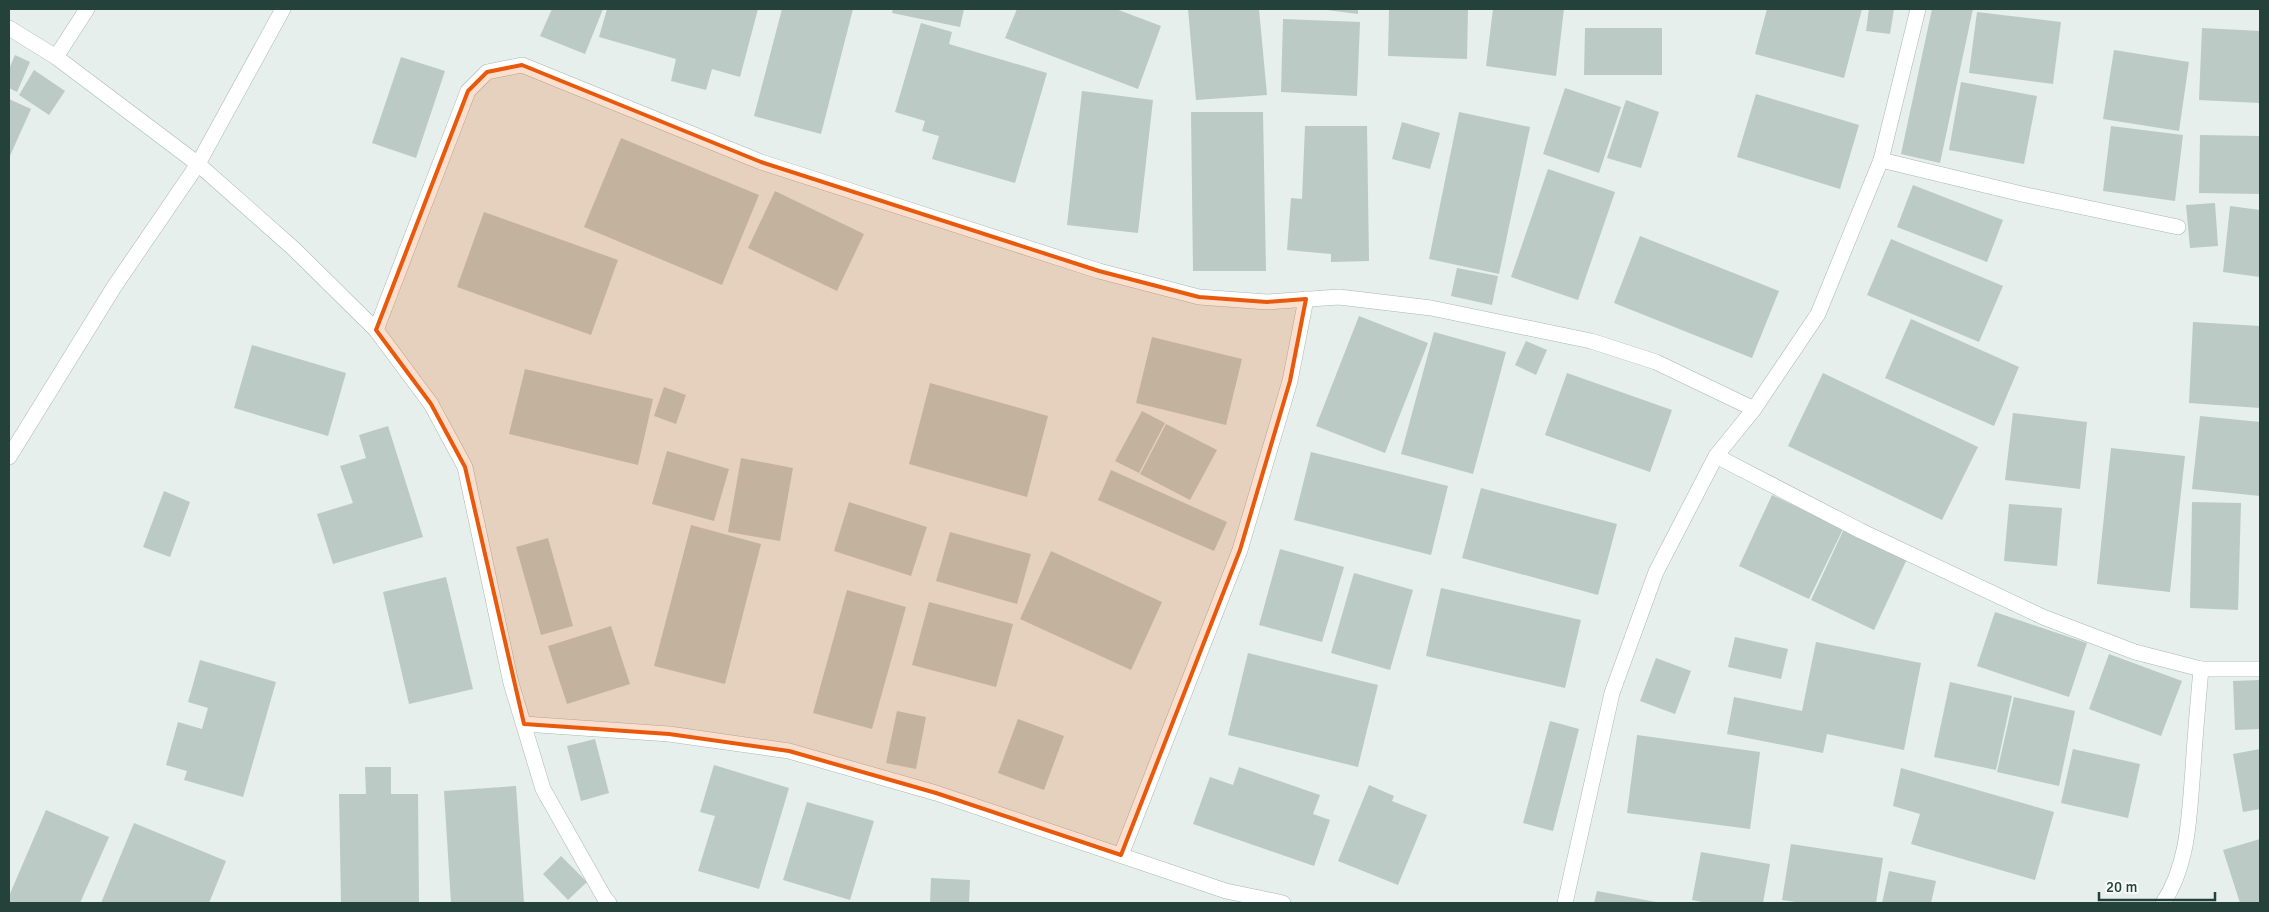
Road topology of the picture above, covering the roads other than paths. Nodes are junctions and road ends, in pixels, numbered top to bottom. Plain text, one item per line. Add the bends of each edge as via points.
1 (87, 9) edge
2 (283, 9) edge
3 (1918, 9) edge
4 (9, 28) edge
5 (56, 57) junction
6 (1881, 160) junction
7 (198, 164) junction
8 (2178, 228) dead end
9 (1306, 299) junction
10 (376, 330) junction
11 (1754, 409) junction
12 (1716, 456) junction
13 (9, 458) edge
14 (2201, 669) junction
15 (2260, 669) edge
16 (524, 724) junction
17 (1121, 855) junction
18 (609, 903) edge
19 (1283, 903) edge
20 (1566, 903) edge
21 (2163, 903) edge

1 - 5 street
2 - 7 street
3 - 6 street
4 - 5 street
5 - 7 street
6 - 8 street
6 - 11 street via 1818,314
7 - 10 street via 294,249
7 - 13 street via 114,287
9 - 10 street via 1267,302 1198,297 1099,271 761,162 522,65 487,72 468,91
9 - 11 street via 1339,297 1431,308 1591,340 1656,362
9 - 17 street via 1290,381 1240,550
10 - 16 street via 431,404 466,466 511,683
11 - 12 street
12 - 14 street via 1861,531 2043,617 2135,652
12 - 20 street via 1656,572 1612,693
14 - 15 street
14 - 21 street via 2183,854 2174,886
16 - 17 street via 669,734 789,751 936,793
16 - 18 street via 543,789
17 - 19 street via 1226,891

